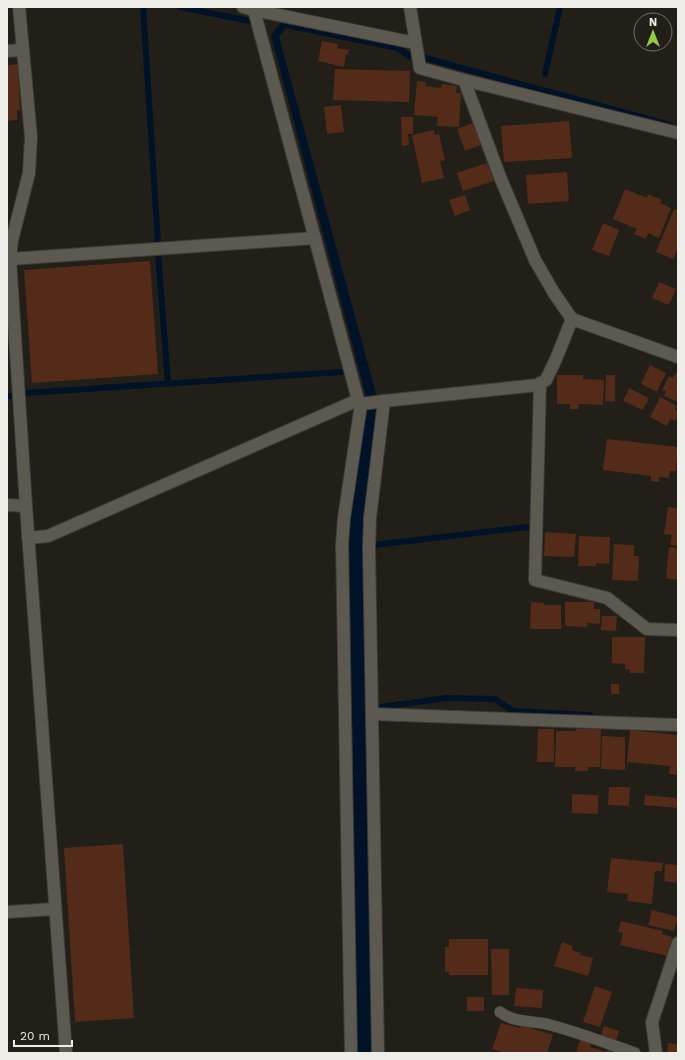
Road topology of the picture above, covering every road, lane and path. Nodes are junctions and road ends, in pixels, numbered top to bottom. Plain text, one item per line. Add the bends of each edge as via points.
1 (19, 7) edge
2 (410, 7) edge
3 (248, 8) edge
4 (415, 43) junction
5 (7, 50) edge
6 (22, 50) junction
7 (464, 80) junction
8 (678, 133) edge
9 (316, 238) junction
10 (10, 259) junction
11 (572, 319) junction
12 (678, 357) edge
13 (540, 383) junction
14 (361, 402) junction
15 (382, 402) junction
16 (7, 505) edge
17 (26, 506) junction
18 (28, 538) junction
19 (678, 630) edge
20 (372, 714) junction
21 (678, 725) edge
22 (55, 909) junction
23 (7, 912) edge
24 (678, 943) edge
25 (500, 1012) dead end
26 (66, 1053) edge
27 (351, 1053) edge
28 (378, 1053) edge
29 (635, 1053) edge
30 (656, 1053) edge

1 - 6 street
2 - 4 street
3 - 4 street
3 - 9 street
4 - 7 street via 420,68
5 - 6 street
6 - 10 street via 31,137 29,173 12,240
7 - 8 street
7 - 11 street via 500,177 535,260
9 - 10 street
9 - 14 street
10 - 17 street
11 - 12 street
11 - 13 street via 546,380
13 - 15 street
13 - 19 street via 535,580 607,598 647,629
14 - 15 street
14 - 18 street via 48,536
14 - 27 street via 342,544
15 - 20 street via 369,548
16 - 17 street
17 - 18 street
18 - 22 street
20 - 21 street
20 - 28 street
22 - 23 street
22 - 26 street
24 - 30 street via 652,1022
25 - 29 lane via 506,1017 553,1026

